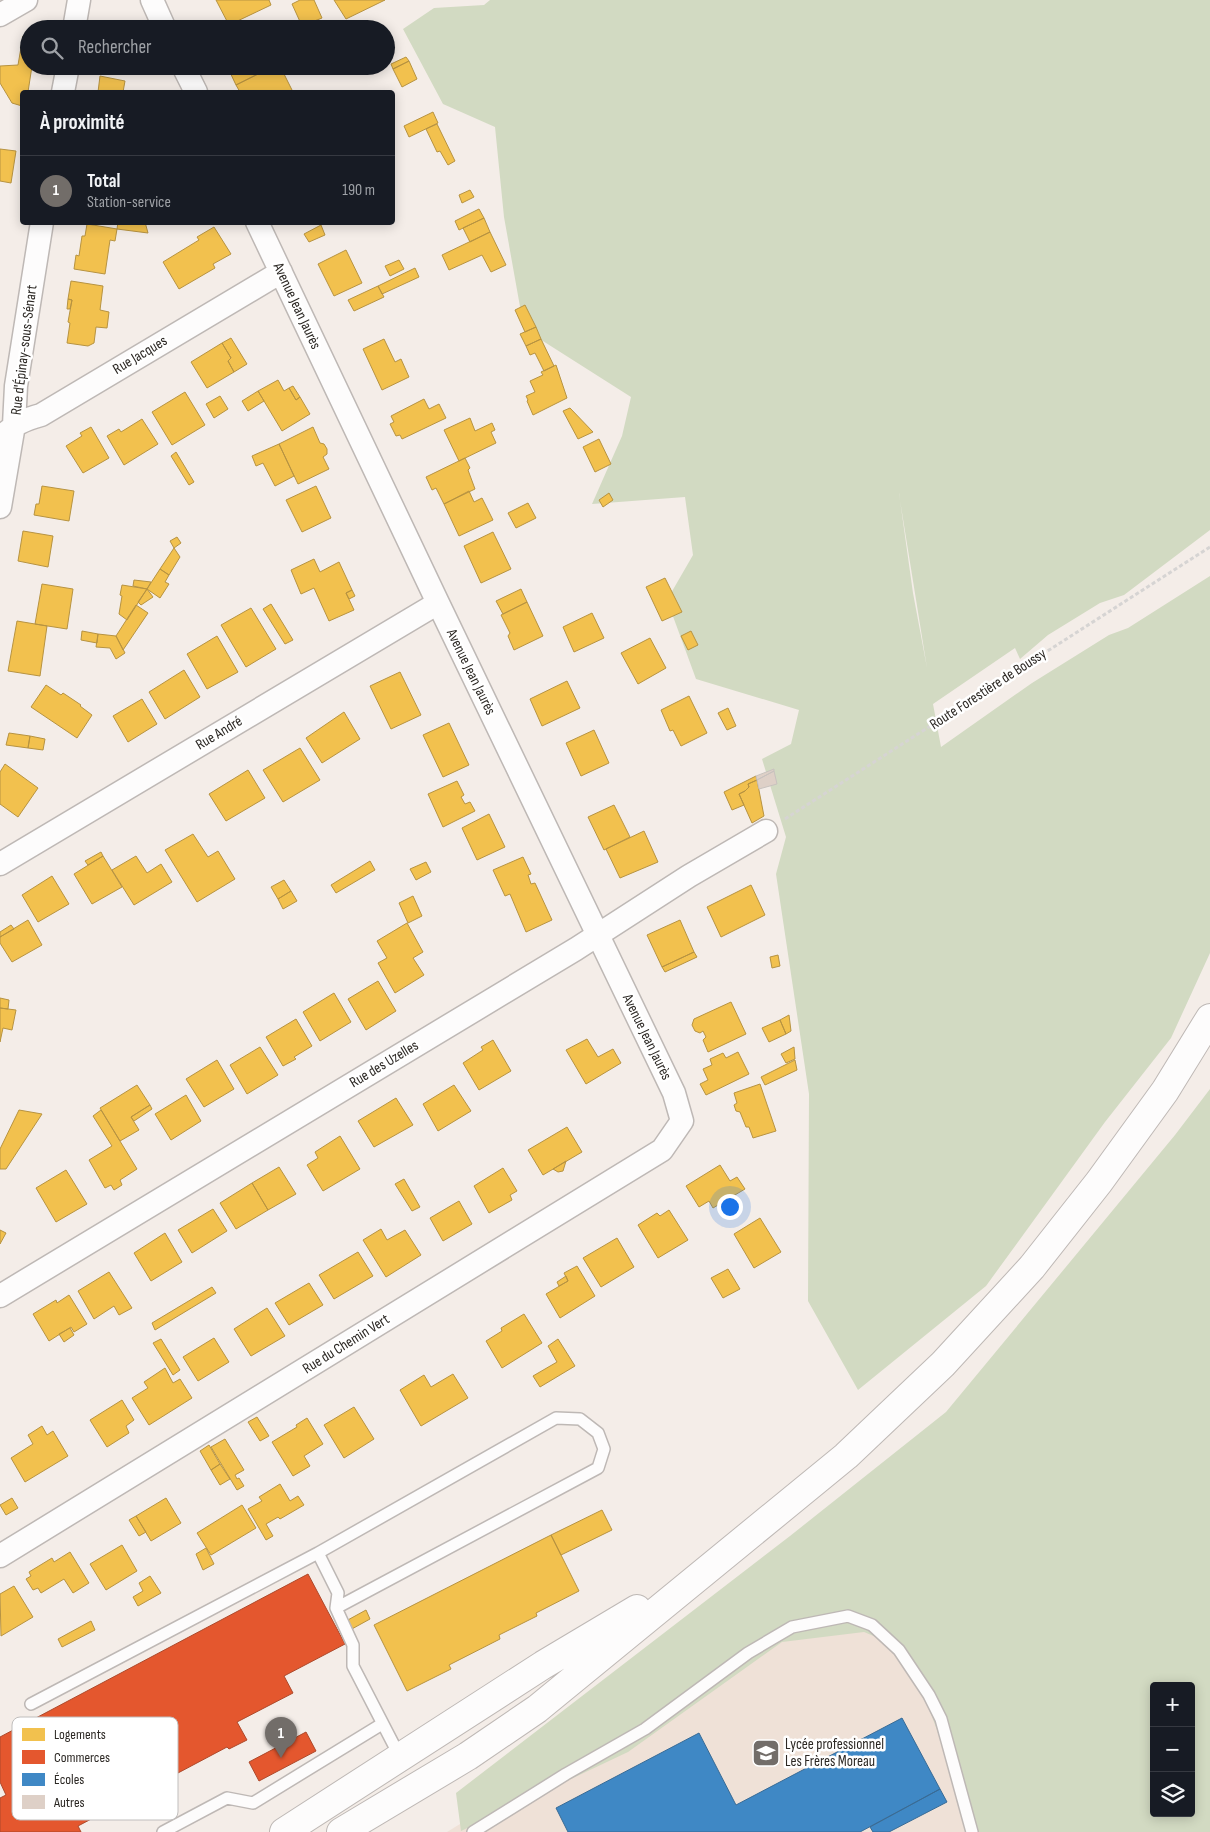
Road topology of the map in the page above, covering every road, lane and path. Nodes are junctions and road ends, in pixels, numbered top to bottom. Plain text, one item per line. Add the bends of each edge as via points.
1 (26, 0) edge
2 (79, 0) edge
3 (152, 0) edge
4 (0, 15) edge
5 (76, 20) edge
6 (161, 20) edge
7 (66, 75) edge
8 (188, 75) edge
9 (63, 90) edge
10 (195, 90) edge
11 (42, 225) edge
12 (258, 225) edge
13 (281, 272) junction
14 (7, 432) edge
15 (0, 507) edge
16 (1210, 547) edge
17 (438, 603) junction
18 (766, 831) joint
19 (0, 864) edge
20 (597, 936) junction
21 (1210, 1018) edge
22 (682, 1121) joint
23 (0, 1296) edge
24 (318, 1553) junction
25 (0, 1556) edge
26 (713, 1563) junction
27 (336, 1608) junction
28 (31, 1704) dead end
29 (382, 1724) junction
30 (400, 1757) junction
31 (163, 1832) edge
32 (284, 1832) edge
33 (341, 1832) edge
34 (472, 1832) edge
35 (972, 1832) edge

1 - 4 street
2 - 5 street
3 - 6 street
7 - 9 street
8 - 10 street
11 - 14 street, Rue d'Épinay-sous-Sénart
12 - 13 street, Avenue Jean Jaurès
13 - 14 street, Rue Jacques
13 - 17 street, Avenue Jean Jaurès
14 - 15 street, Rue d'Épinay-sous-Sénart
16 - 18 path, Route Forestière de Boussy
17 - 19 street, Rue André
17 - 20 street, Avenue Jean Jaurès
18 - 20 street, Rue des Uzelles
20 - 22 street, Avenue Jean Jaurès via 674,1093
20 - 23 street, Rue des Uzelles
21 - 26 main road via 1164,1091 1099,1182 1019,1281 943,1364 846,1456
22 - 25 street, Rue du Chemin Vert via 662,1150
24 - 27 lane via 338,1593
24 - 27 lane via 556,1418 580,1418 598,1433 604,1449 598,1468
24 - 28 lane
26 - 30 main road via 543,1665
26 - 33 main road via 537,1709 468,1756
27 - 29 lane via 353,1645 353,1666
29 - 30 lane
29 - 31 lane via 253,1803 227,1798
30 - 32 main road
34 - 35 lane via 645,1729 748,1653 792,1626 848,1616 872,1625 899,1650 929,1695 941,1719

